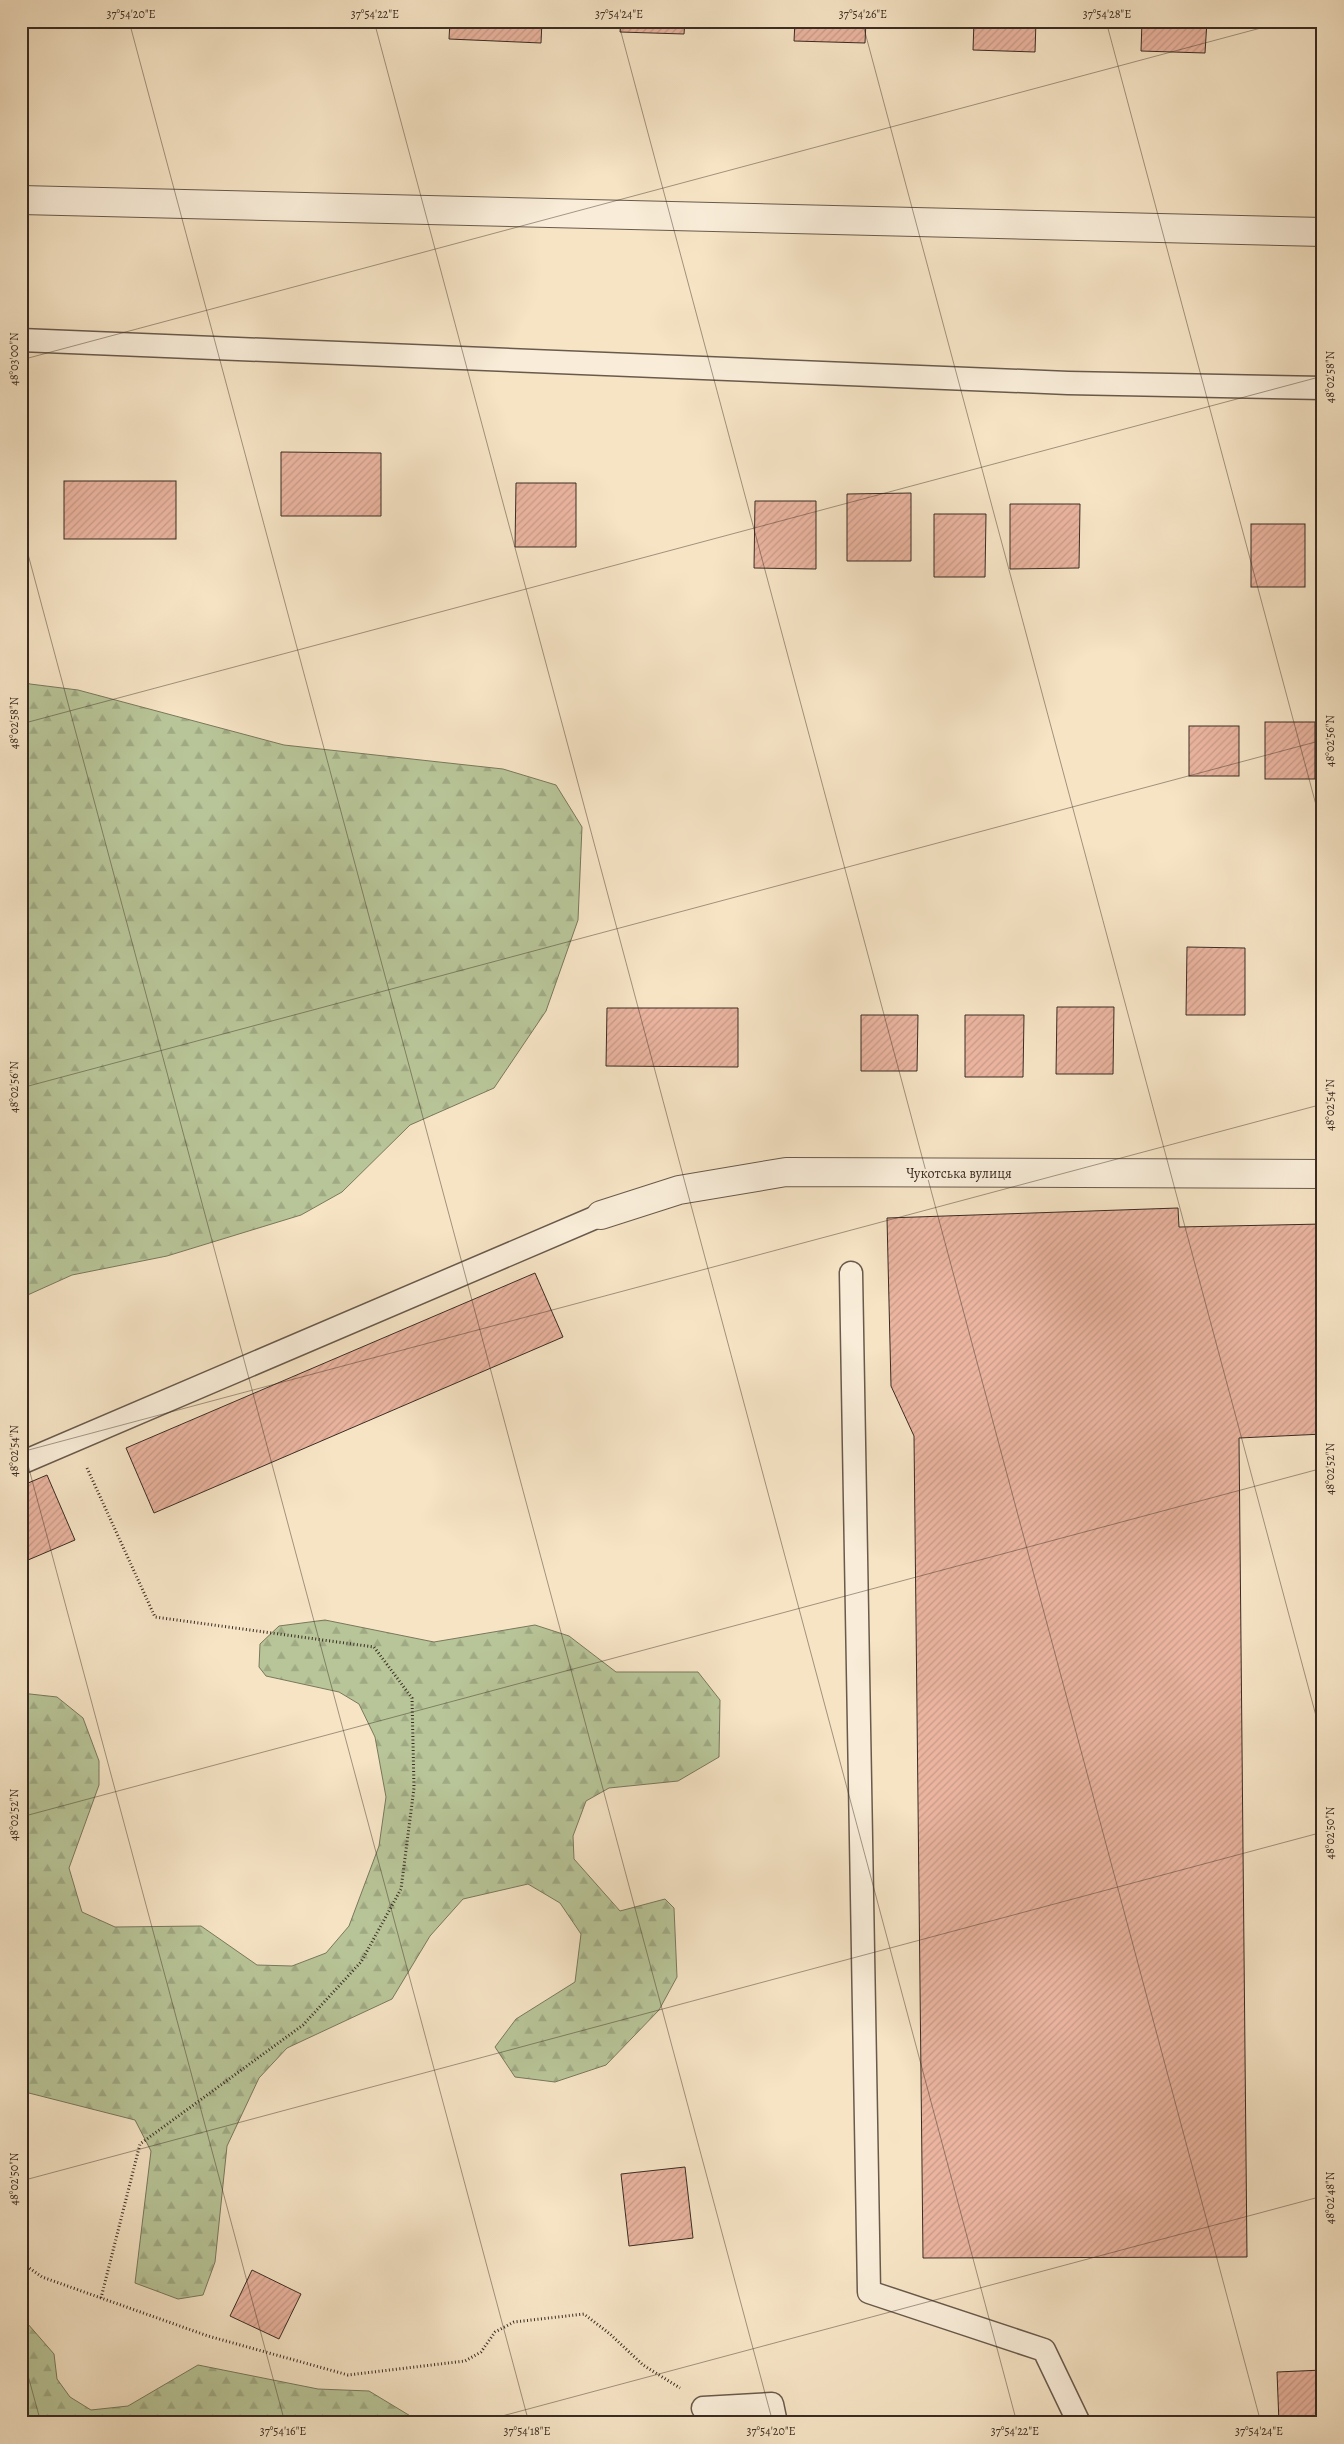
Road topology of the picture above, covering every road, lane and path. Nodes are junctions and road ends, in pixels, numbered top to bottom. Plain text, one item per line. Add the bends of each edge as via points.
1 (21, 200) edge
2 (1323, 232) edge
3 (21, 340) edge
4 (1323, 388) edge
5 (1323, 1174) edge
6 (601, 1215) joint
7 (851, 1273) dead end
8 (74, 1440) junction
9 (21, 1463) edge
10 (21, 2262) edge
11 (101, 2298) junction
12 (703, 2408) joint
13 (776, 2423) edge
14 (1079, 2423) edge

1 - 2 street
3 - 4 lane via 1068,383
5 - 6 street, Чукотська вулиця via 786,1172 679,1190
6 - 8 lane
7 - 14 lane via 870,2292 1044,2350
8 - 9 lane
8 - 11 path via 155,1617 374,1647 412,1698 414,1788 401,1889 361,1962 303,2025 140,2144
10 - 11 path via 42,2277
11 - 12 path via 208,2336 348,2376 465,2361 481,2352 495,2332 514,2322 584,2314 643,2365 676,2385
12 - 13 lane via 772,2404

